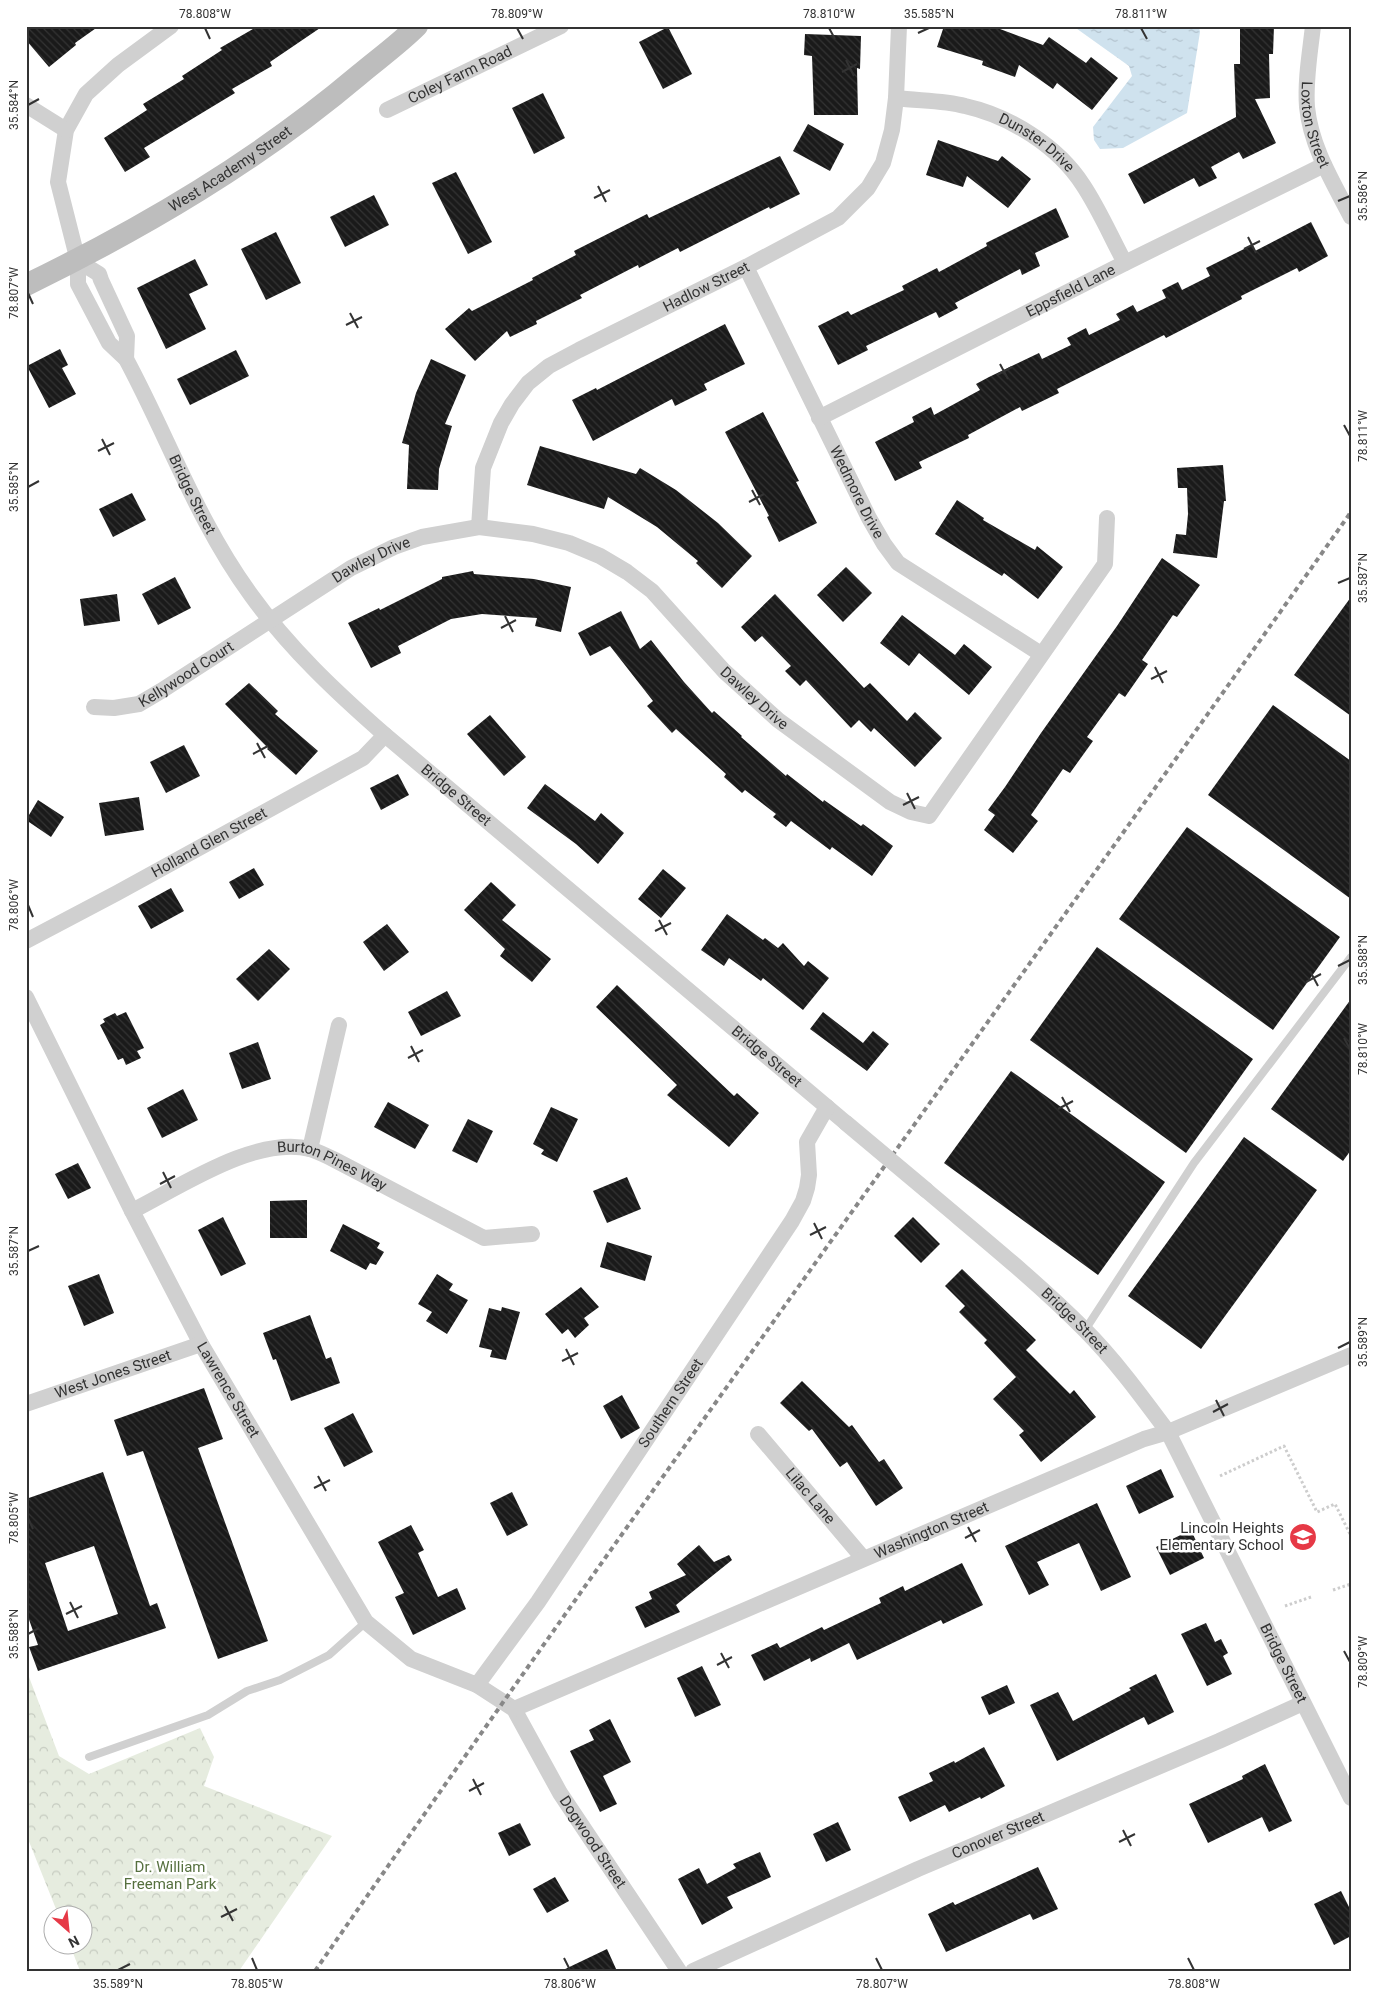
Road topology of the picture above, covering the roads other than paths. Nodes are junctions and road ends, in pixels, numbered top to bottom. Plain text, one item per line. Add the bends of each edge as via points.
1 (171, 26) edge
2 (417, 26) edge
3 (561, 26) edge
4 (898, 26) edge
5 (1313, 26) edge
6 (896, 98) junction
7 (26, 105) edge
8 (387, 110) dead end
9 (66, 130) junction
10 (1324, 165) junction
11 (1351, 217) edge
12 (78, 261) junction
13 (1125, 262) junction
14 (746, 267) junction
15 (26, 285) edge
16 (126, 359) junction
17 (819, 418) junction
18 (1108, 518) dead end
19 (479, 527) junction
20 (271, 621) junction
21 (1041, 654) junction
22 (94, 707) dead end
23 (385, 735) junction
24 (26, 941) edge
25 (1351, 957) edge
26 (26, 997) edge
27 (339, 1025) dead end
28 (827, 1107) junction
29 (310, 1149) junction
30 (132, 1211) junction
31 (532, 1234) dead end
32 (1085, 1330) junction
33 (201, 1344) junction
34 (1351, 1355) edge
35 (26, 1404) edge
36 (1168, 1432) junction
37 (758, 1434) dead end
38 (863, 1558) junction
39 (366, 1622) junction
40 (477, 1685) junction
41 (1303, 1703) junction
42 (514, 1709) junction
43 (89, 1757) dead end
44 (1351, 1798) edge
45 (679, 1971) edge
46 (693, 1971) edge

1 - 9 street via 118,65 86,94
2 - 12 main road, West Academy Street via 324,105 277,140 157,216
3 - 8 street, Coley Farm Road
4 - 6 street, Hadlow Street
5 - 10 street, Loxton Street via 1307,108
6 - 13 street, Dunster Drive via 965,106 991,114 1032,136 1066,164 1083,184
6 - 14 street, Hadlow Street via 883,164 868,188 838,218
7 - 9 street
9 - 12 street via 58,182
10 - 11 street, Loxton Street
10 - 13 street, Eppsfield Lane
12 - 15 main road, West Academy Street
12 - 16 street, Bridge Street via 80,289 109,344
12 - 16 street, Bridge Street via 99,274 127,336
13 - 17 street, Eppsfield Lane
14 - 17 street, Wedmore Drive
14 - 19 street, Hadlow Street via 579,350 549,366 528,383 501,423 483,468
16 - 20 street, Bridge Street via 212,532
17 - 21 street, Wedmore Drive via 869,518 898,563
18 - 21 street, Dawley Drive via 1105,564
19 - 20 street, Dawley Drive via 422,537 371,556
19 - 21 street, Dawley Drive via 533,534 568,543 627,572 652,591 724,671 778,720 890,802 911,812 929,816
20 - 22 street, Kellywood Court via 139,704
20 - 23 street, Bridge Street via 326,684
23 - 24 street, Holland Glen Street via 363,758
23 - 28 street, Bridge Street
25 - 32 lane via 1194,1163
26 - 30 street, Lawrence Street
27 - 29 street
28 - 32 street, Bridge Street, bridge via 1006,1257
28 - 40 street, Southern Street via 807,1142 808,1181 803,1201 792,1221 538,1602
29 - 30 street, Burton Pines Way via 261,1149
29 - 31 street, Burton Pines Way via 484,1238
30 - 33 street, Lawrence Street
32 - 36 street, Bridge Street via 1135,1387
33 - 35 street, West Jones Street
33 - 39 street, Lawrence Street
34 - 36 street, Washington Street
36 - 38 street, Washington Street via 1144,1439
36 - 41 street, Bridge Street
37 - 38 street, Lilac Lane
38 - 42 street, Washington Street
39 - 40 street, Lawrence Street via 411,1659
39 - 43 lane via 329,1654 280,1680 246,1691 208,1715
40 - 42 street, Lawrence Street
41 - 44 street, Bridge Street
41 - 46 street, Conover Street via 1219,1742 918,1869
42 - 45 street, Dogwood Street via 560,1793

